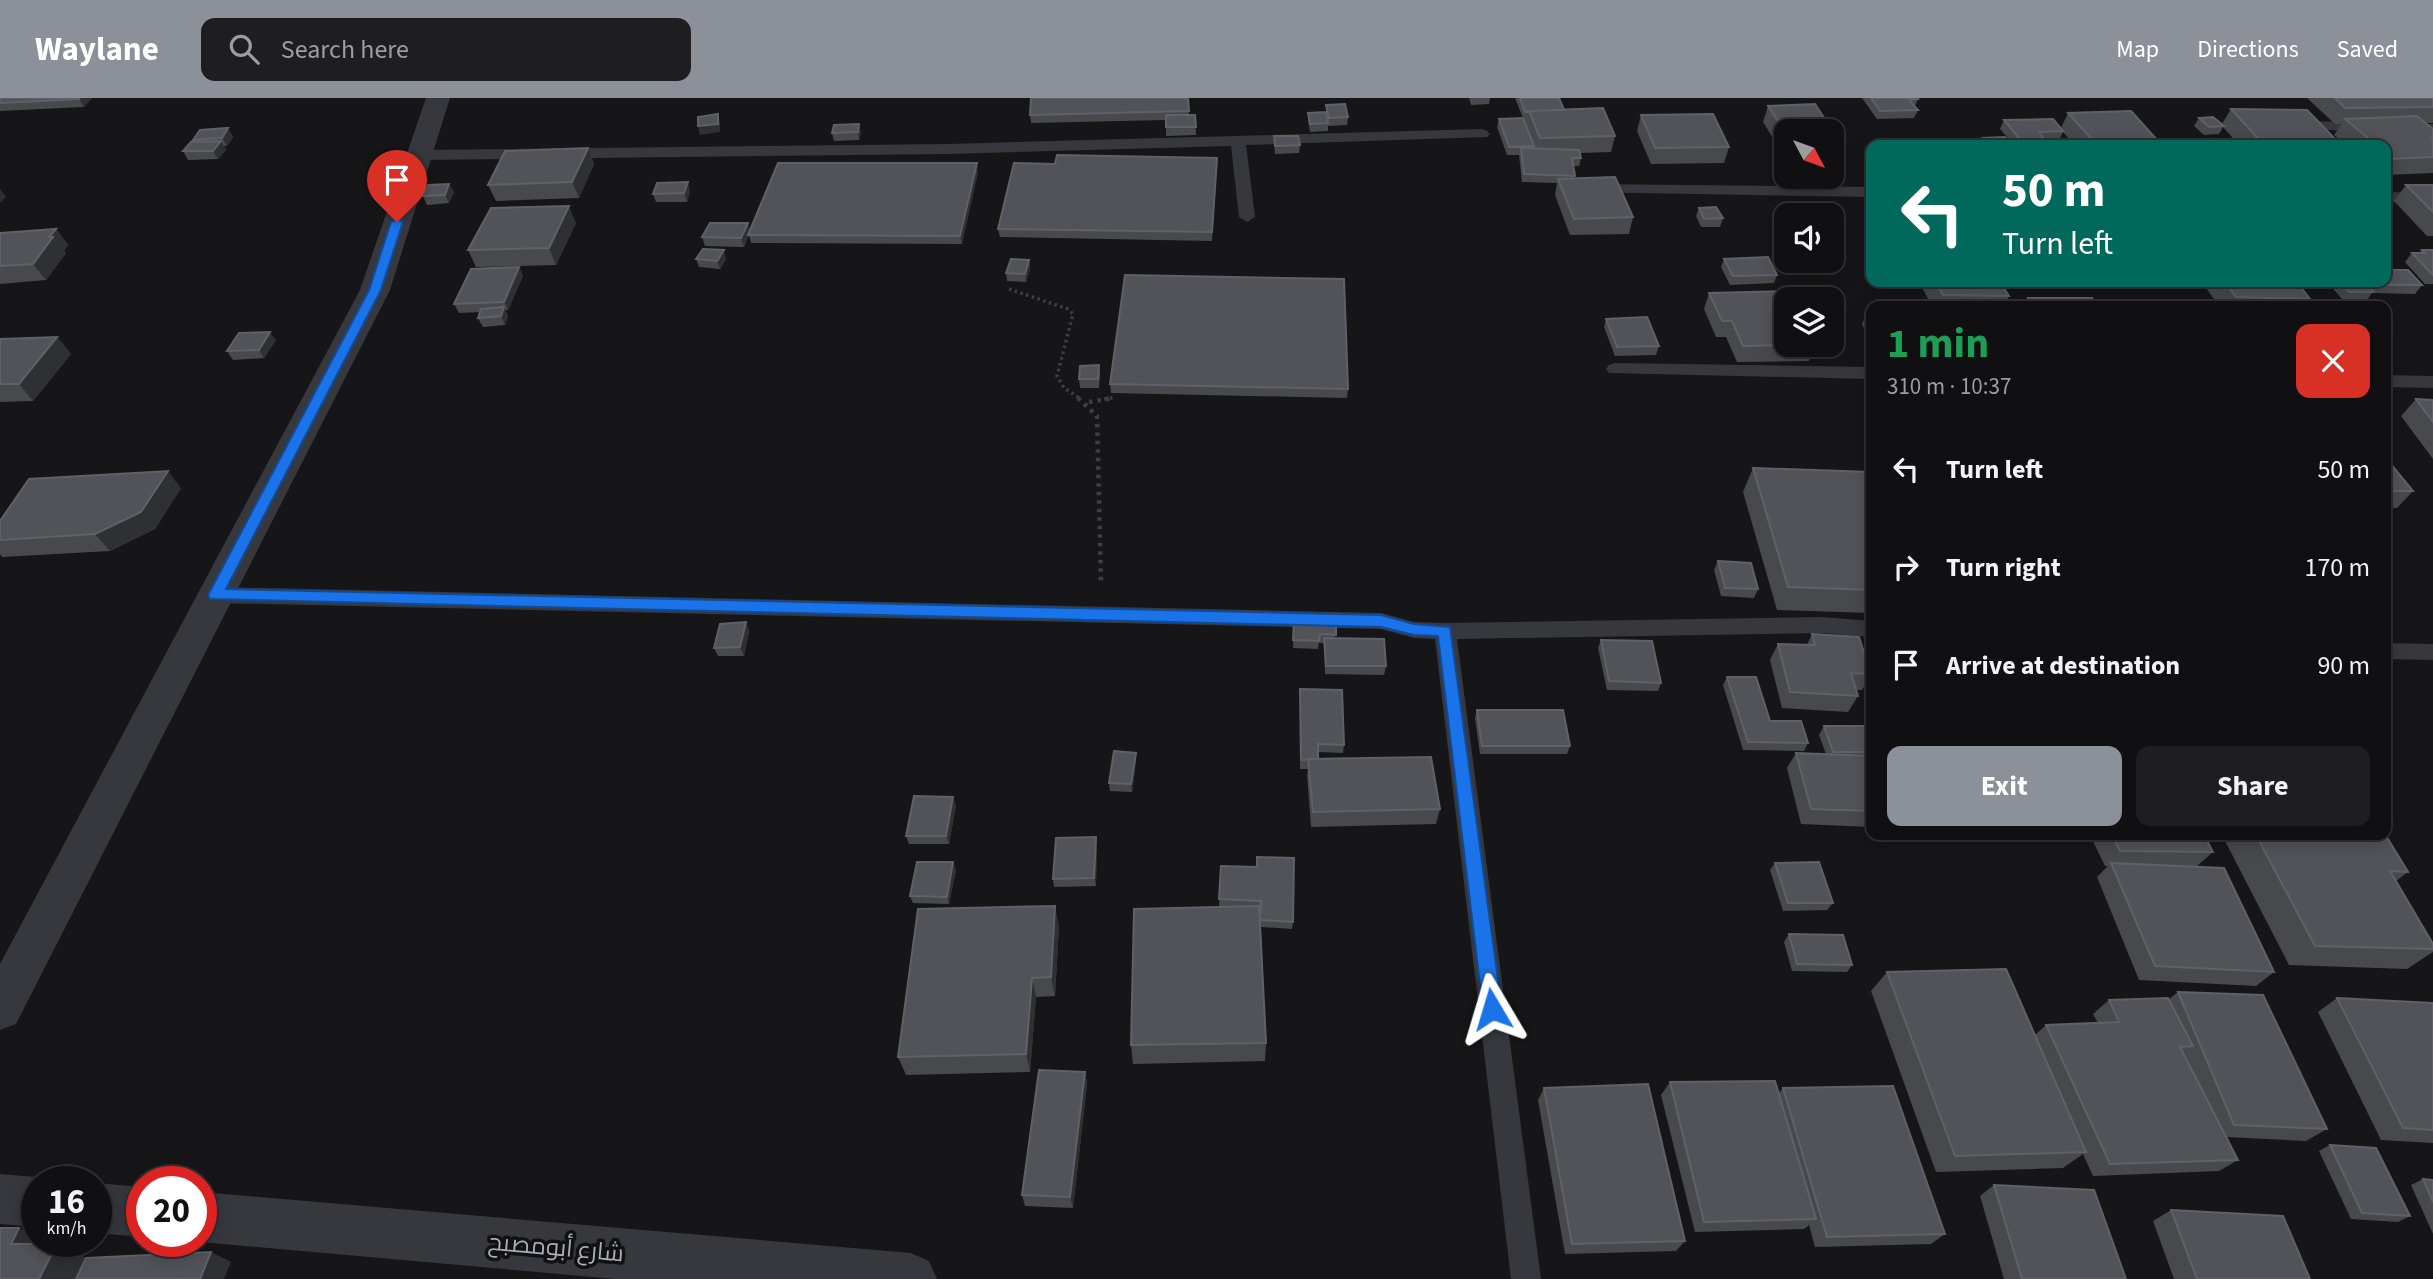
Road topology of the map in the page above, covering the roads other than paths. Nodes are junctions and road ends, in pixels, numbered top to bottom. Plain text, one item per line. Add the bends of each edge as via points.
1 (438, 98) edge
2 (2306, 126) edge
3 (2433, 129) edge
4 (1482, 135) dead end
5 (1238, 143) junction
6 (419, 155) junction
7 (1569, 188) edge
8 (1866, 192) edge
9 (2391, 197) edge
10 (2433, 198) edge
11 (1247, 217) dead end
12 (1615, 369) dead end
13 (1866, 373) edge
14 (2391, 381) edge
15 (2433, 382) edge
16 (216, 595) junction
17 (1866, 629) edge
18 (1445, 631) junction
19 (2391, 652) edge
20 (2433, 652) edge
21 (0, 1009) edge
22 (0, 1199) edge
23 (21, 1201) edge
24 (217, 1218) edge
25 (911, 1279) edge
26 (1527, 1279) edge

1 - 6 street
2 - 3 lane
4 - 5 lane
5 - 6 lane
5 - 11 lane
6 - 16 street via 375,290
7 - 8 lane
9 - 10 lane
12 - 13 lane
14 - 15 lane
16 - 18 lane via 1381,621
16 - 21 street
17 - 18 lane via 1822,625
18 - 26 lane
19 - 20 lane
22 - 23 street
24 - 25 street, شارع أبومصبح

